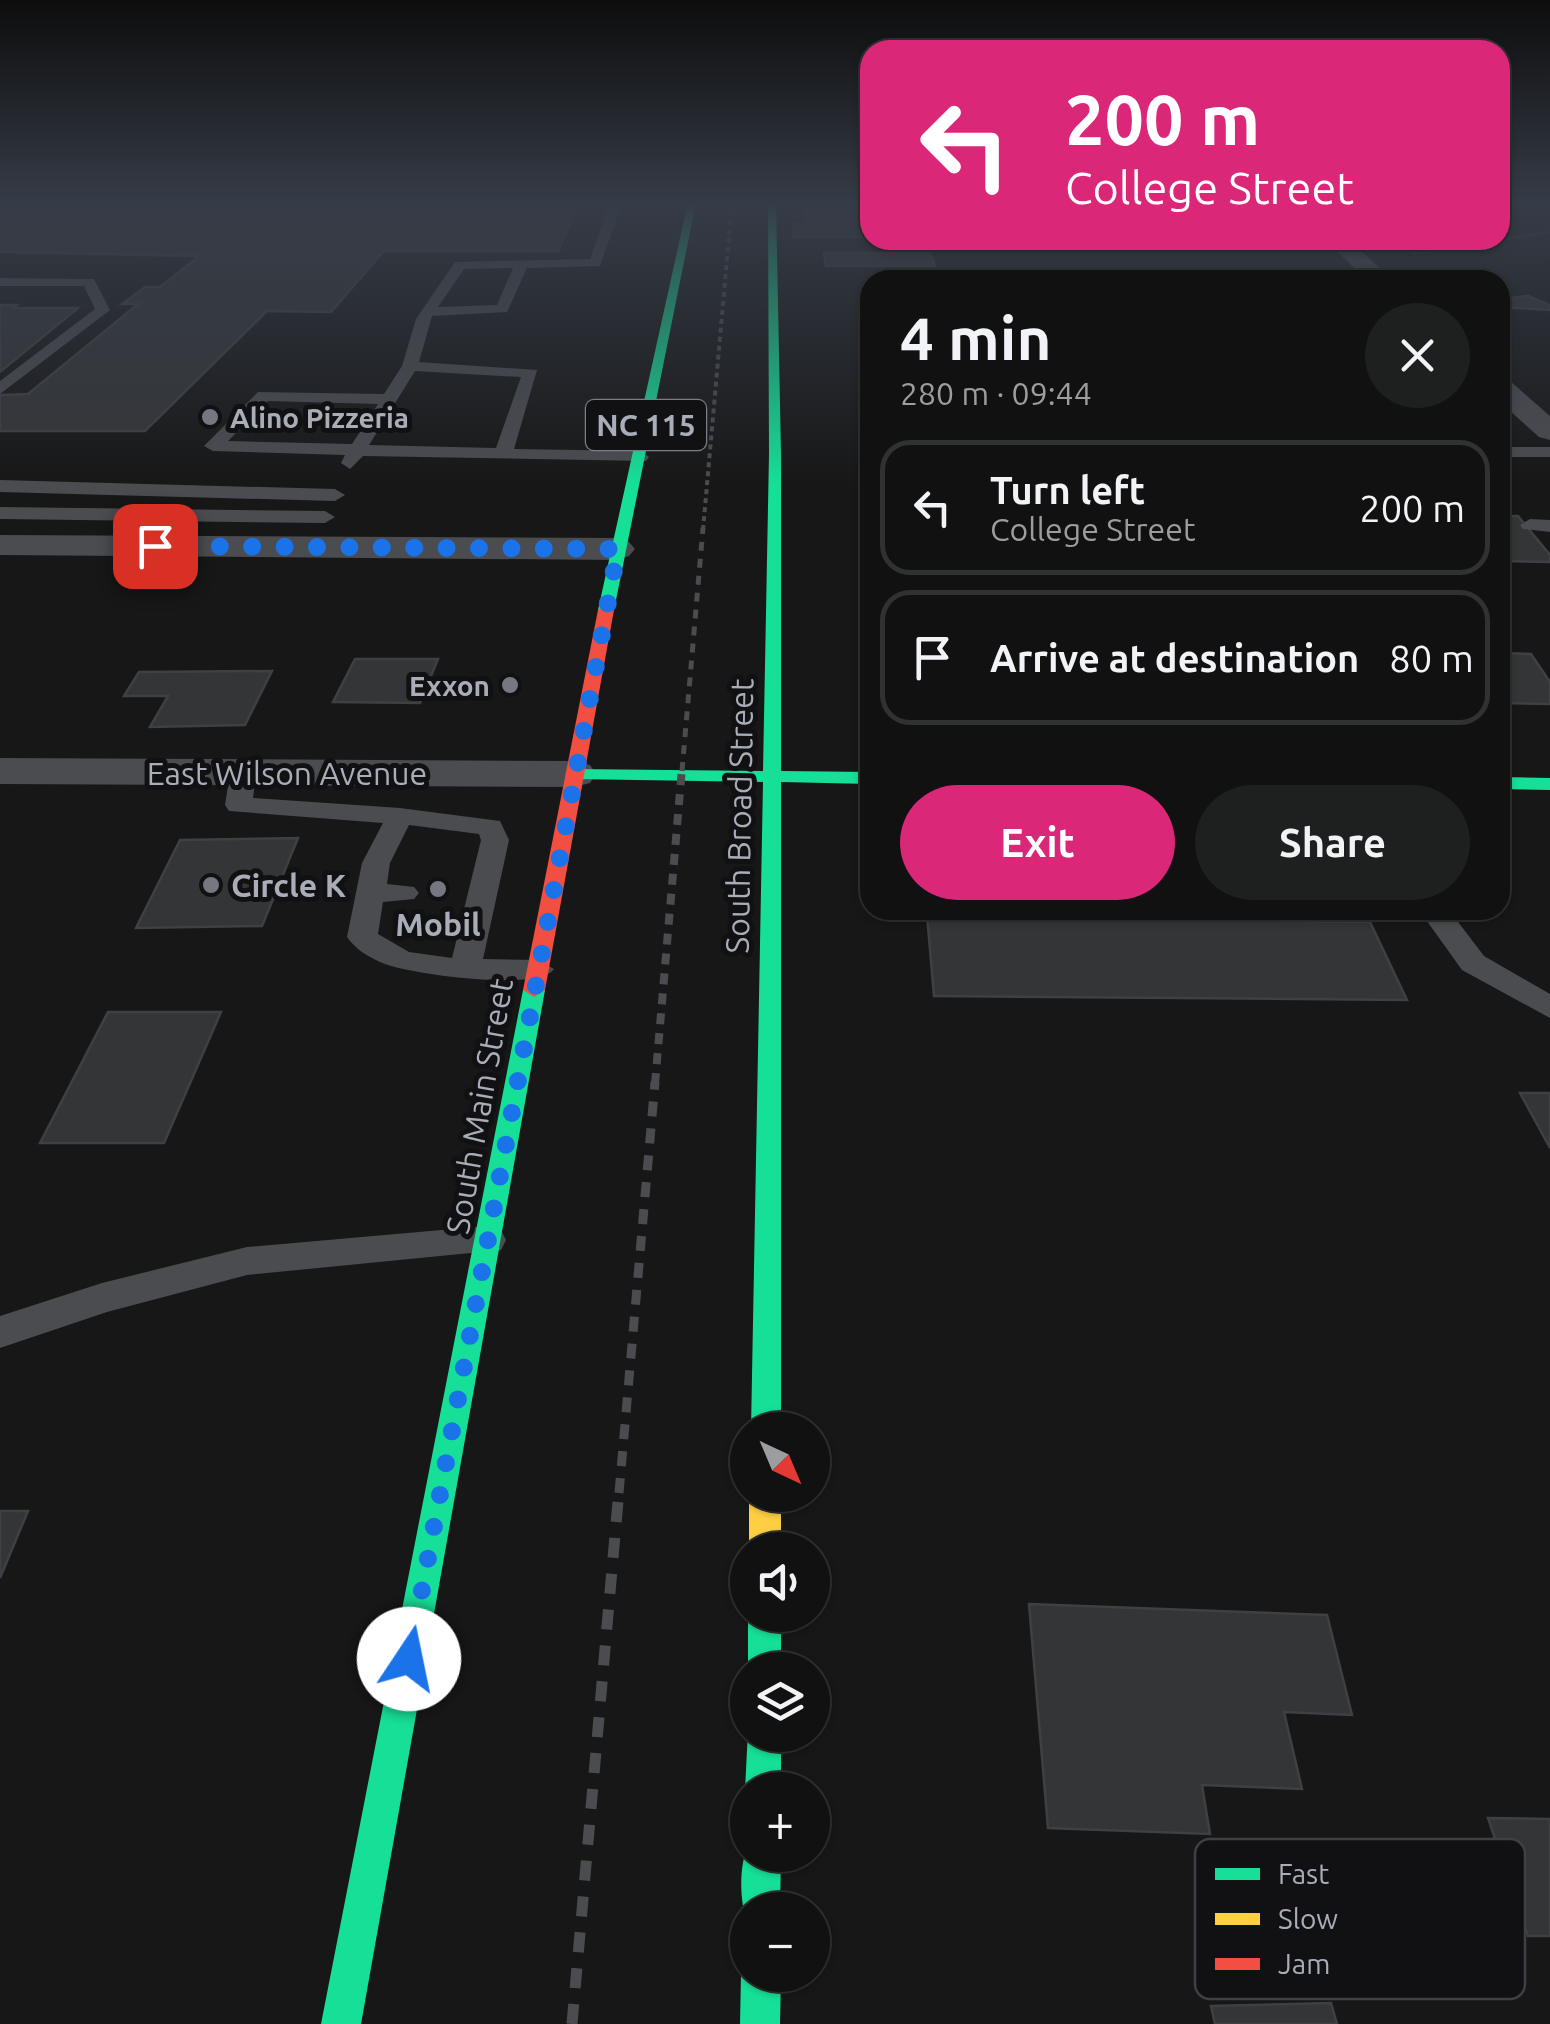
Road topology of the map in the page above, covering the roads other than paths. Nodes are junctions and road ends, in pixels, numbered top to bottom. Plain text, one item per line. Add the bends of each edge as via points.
1 (96, 296) edge
2 (439, 296) edge
3 (508, 296) edge
4 (673, 296) edge
5 (772, 296) edge
6 (428, 312) junction
7 (410, 366) junction
8 (0, 389) edge
9 (1510, 396) edge
10 (393, 399) junction
11 (1550, 431) edge
12 (357, 450) junction
13 (1510, 452) edge
14 (1550, 452) edge
15 (503, 454) junction
16 (640, 458) junction
17 (0, 486) edge
18 (335, 495) junction
19 (0, 513) edge
20 (318, 532) junction
21 (0, 544) edge
22 (618, 549) junction
23 (0, 771) edge
24 (243, 772) junction
25 (574, 774) junction
26 (772, 777) junction
27 (860, 778) edge
28 (1510, 783) edge
29 (1550, 784) edge
30 (400, 816) junction
31 (370, 893) junction
32 (404, 894) dead end
33 (1442, 920) edge
34 (466, 966) junction
35 (538, 969) junction
36 (1550, 1008) edge
37 (487, 1240) junction
38 (0, 1332) edge
39 (766, 1412) edge
40 (761, 1992) edge
41 (341, 2024) edge
42 (760, 2024) edge

1 - 8 lane via 103,310
2 - 6 lane
3 - 6 lane via 502,309
4 - 16 street, South Main Street / NC 115
5 - 26 street, South Broad Street
6 - 7 lane
7 - 10 lane
7 - 15 lane via 531,373
9 - 11 street
10 - 12 lane
10 - 12 lane via 264,396 213,446
12 - 15 lane
12 - 18 lane
13 - 14 lane
15 - 16 lane
16 - 22 street, South Main Street / NC 115
17 - 18 lane
18 - 20 lane
19 - 20 lane
20 - 21 street
20 - 22 street
22 - 25 street, South Main Street / NC 115
23 - 24 street, East Wilson Avenue
24 - 25 street, East Wilson Avenue
24 - 30 lane via 239,805
25 - 26 street
25 - 35 street, South Main Street / NC 115
26 - 27 street
26 - 39 street, South Broad Street
28 - 29 street
30 - 31 lane
30 - 34 lane via 490,827 495,840 476,895
31 - 32 lane
31 - 34 lane via 362,937 374,950 408,961
33 - 36 lane via 1474,963
34 - 35 lane
35 - 37 street, South Main Street / NC 115
37 - 38 lane via 246,1261
37 - 41 street, South Main Street / NC 115
40 - 42 street

